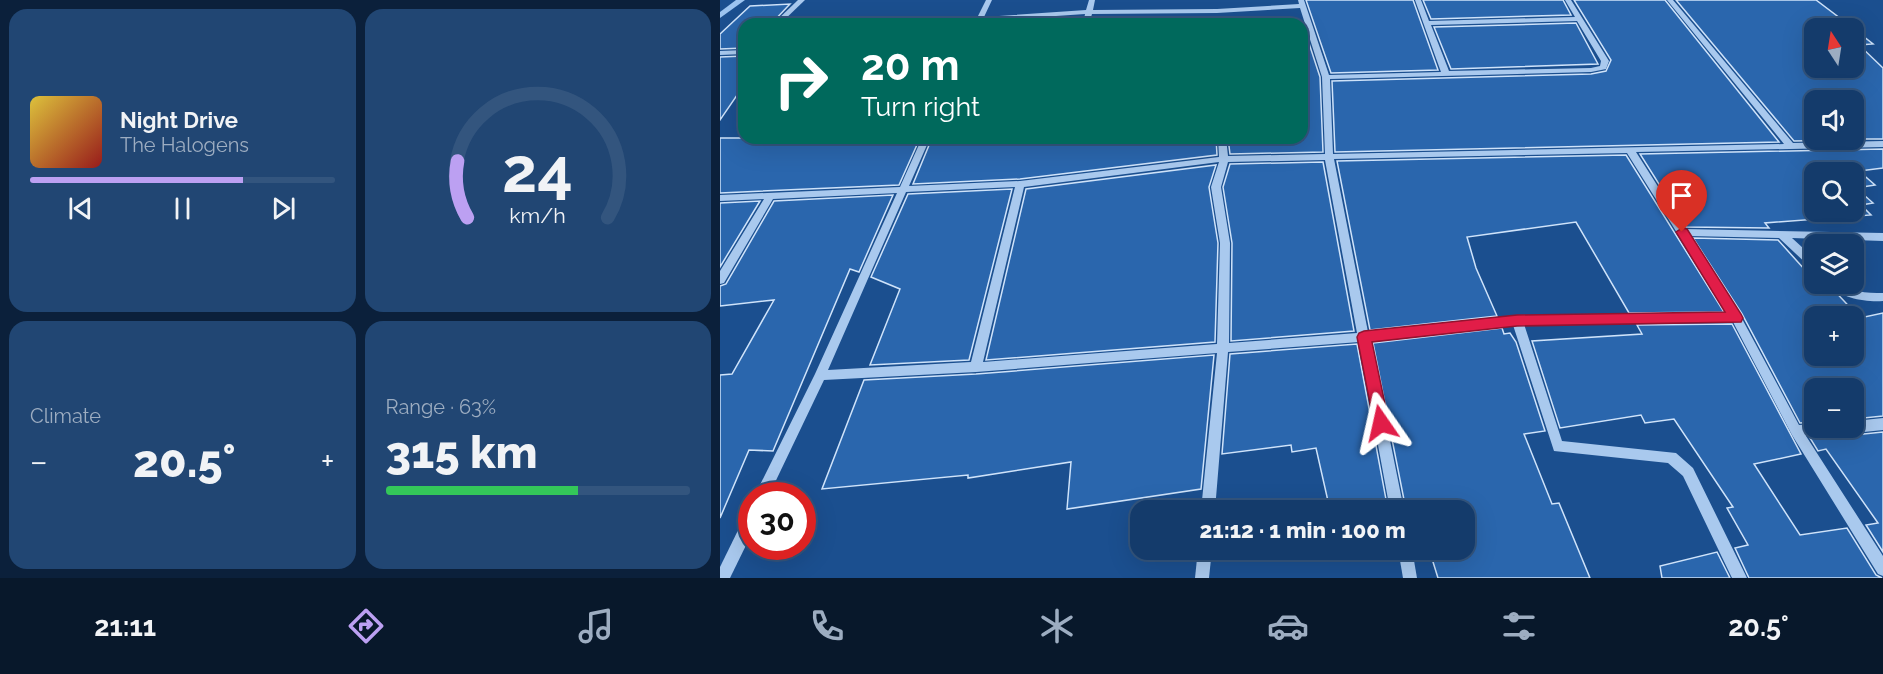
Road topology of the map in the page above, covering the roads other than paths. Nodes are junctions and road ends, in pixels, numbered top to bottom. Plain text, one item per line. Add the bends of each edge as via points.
1 (802, 0) edge
2 (989, 0) edge
3 (1092, 0) edge
4 (1217, 0) edge
5 (1418, 0) edge
6 (1568, 0) edge
7 (1670, 0) edge
8 (1301, 3) edge
9 (1217, 11) junction
10 (1089, 12) junction
11 (782, 18) edge
12 (980, 18) edge
13 (1015, 18) edge
14 (1088, 18) edge
15 (1306, 18) edge
16 (1581, 19) junction
17 (1427, 22) junction
18 (1308, 24) edge
19 (738, 52) edge
20 (720, 53) edge
21 (1445, 72) junction
22 (1326, 77) junction
23 (923, 144) edge
24 (1223, 144) edge
25 (1883, 144) edge
26 (1791, 147) junction
27 (1630, 150) junction
28 (1329, 156) junction
29 (1224, 159) junction
30 (1020, 184) junction
31 (904, 188) junction
32 (771, 195) junction
33 (720, 198) edge
34 (1682, 232) junction
35 (1782, 235) junction
36 (1883, 237) edge
37 (1804, 255) edge
38 (720, 280) edge
39 (1856, 294) edge
40 (1883, 297) edge
41 (1736, 318) junction
42 (1517, 320) junction
43 (1364, 337) junction
44 (1223, 347) junction
45 (976, 367) junction
46 (820, 375) junction
47 (1883, 424) edge
48 (1864, 426) edge
49 (1804, 430) edge
50 (1796, 431) junction
51 (768, 482) edge
52 (1209, 500) edge
53 (1395, 500) edge
54 (738, 545) edge
55 (1204, 560) edge
56 (1407, 560) edge
57 (1882, 567) edge
58 (722, 578) edge
59 (1202, 578) edge
60 (1410, 578) edge
61 (1740, 578) edge

1 - 11 street
2 - 12 street
3 - 10 street
4 - 9 street
5 - 17 street
6 - 16 street
7 - 26 street
8 - 9 street
8 - 15 street
9 - 10 street
10 - 13 street
10 - 14 street
16 - 17 street
16 - 21 street via 1605,61 1603,67
17 - 21 street
18 - 22 street
19 - 20 street
21 - 22 street
22 - 28 street
23 - 31 street
24 - 29 street
25 - 26 street
26 - 27 street
27 - 28 street
27 - 34 street
28 - 29 street
28 - 43 street
29 - 30 street
29 - 44 street via 1216,187 1225,243
30 - 31 street
30 - 45 street
31 - 32 street
31 - 46 street
32 - 33 street
32 - 38 street
34 - 35 street
34 - 41 street
35 - 36 street
35 - 37 street
39 - 40 street
41 - 42 street
41 - 50 street
42 - 43 street
42 - 61 street via 1558,447 1671,457 1688,472
43 - 44 street
43 - 53 street
44 - 45 street
44 - 52 street
45 - 46 street
46 - 51 street
47 - 48 street
49 - 50 street
50 - 57 street
54 - 58 street
55 - 59 street
56 - 60 street

